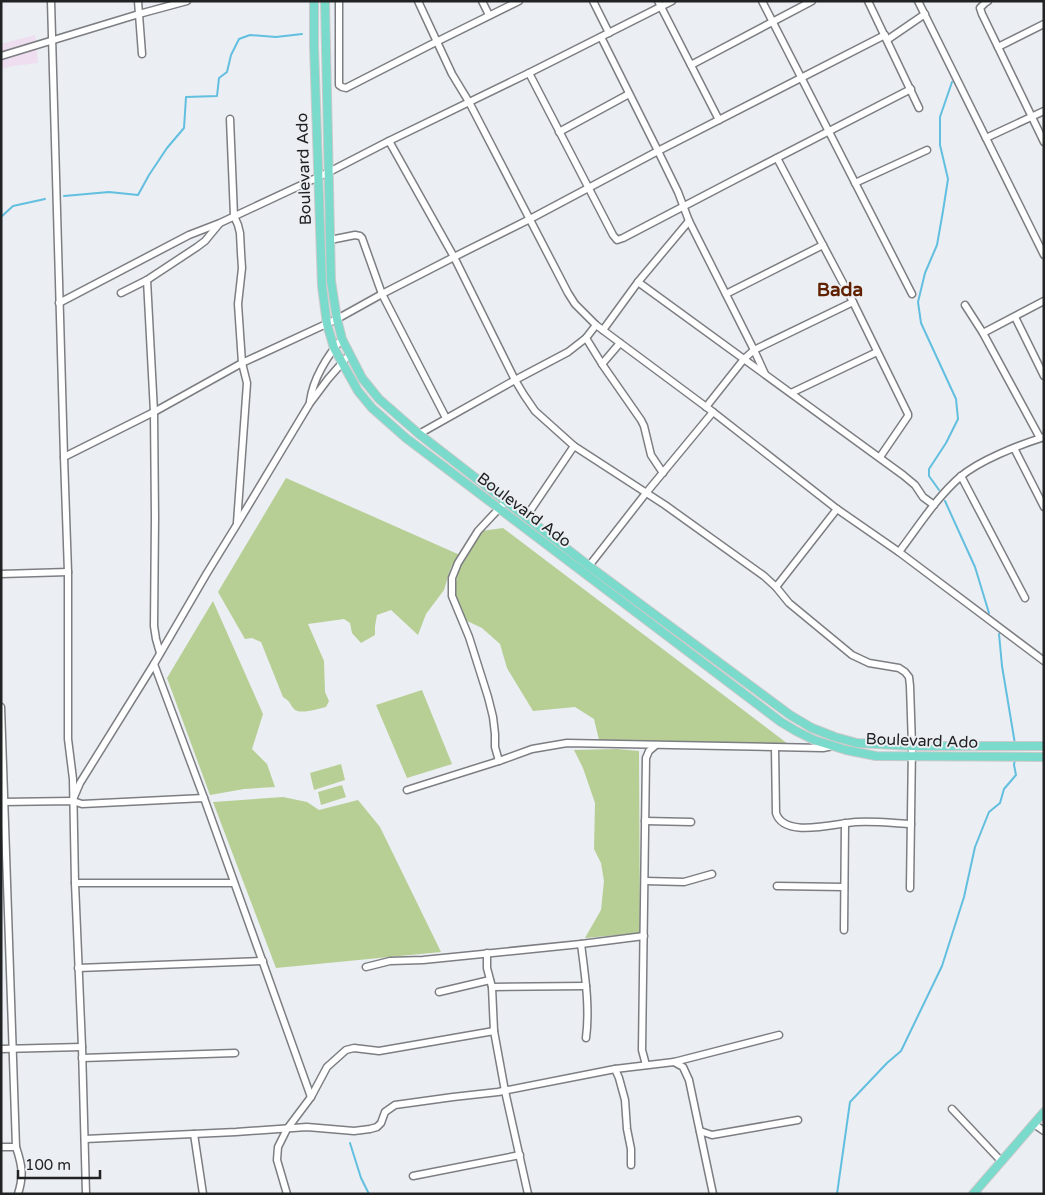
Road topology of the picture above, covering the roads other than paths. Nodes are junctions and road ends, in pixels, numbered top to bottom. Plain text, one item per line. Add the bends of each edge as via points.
1 (51, 1) edge
2 (138, 1) edge
3 (187, 1) edge
4 (314, 1) edge
5 (325, 1) edge
6 (339, 1) edge
7 (418, 1) edge
8 (482, 1) edge
9 (519, 1) edge
10 (593, 1) edge
11 (672, 1) edge
12 (762, 1) edge
13 (812, 1) edge
14 (868, 1) edge
15 (918, 1) edge
16 (988, 1) edge
17 (660, 4) edge
18 (139, 14) junction
19 (925, 14) junction
20 (489, 16) junction
21 (772, 23) junction
22 (1044, 24) edge
23 (609, 32) junction
24 (601, 37) junction
25 (886, 37) junction
26 (51, 41) junction
27 (437, 42) junction
28 (998, 47) junction
29 (142, 54) dead end
30 (1, 56) edge
31 (691, 65) junction
32 (529, 73) junction
33 (801, 78) junction
34 (911, 90) junction
35 (629, 94) junction
36 (468, 102) junction
37 (919, 108) dead end
38 (1044, 110) edge
39 (1031, 116) junction
40 (230, 119) dead end
41 (719, 120) junction
42 (829, 131) junction
43 (559, 132) junction
44 (986, 138) junction
45 (389, 140) junction
46 (1044, 142) edge
47 (927, 150) dead end
48 (658, 151) junction
49 (777, 158) junction
50 (329, 172) junction
51 (318, 176) junction
52 (855, 183) junction
53 (589, 188) junction
54 (683, 207) junction
55 (234, 216) junction
56 (530, 219) junction
57 (689, 221) junction
58 (220, 223) junction
59 (330, 240) junction
60 (823, 245) junction
61 (1044, 255) edge
62 (454, 257) junction
63 (147, 280) junction
64 (638, 282) junction
65 (121, 293) dead end
66 (382, 294) junction
67 (726, 294) junction
68 (912, 294) dead end
69 (1044, 301) edge
70 (852, 302) junction
71 (59, 304) junction
72 (965, 305) dead end
73 (1014, 317) junction
74 (337, 319) junction
75 (328, 324) junction
76 (596, 325) junction
77 (603, 330) junction
78 (983, 333) junction
79 (342, 338) junction
80 (586, 338) junction
81 (620, 342) junction
82 (334, 348) junction
83 (754, 350) junction
84 (877, 352) junction
85 (349, 355) junction
86 (744, 359) junction
87 (343, 362) junction
88 (242, 363) junction
89 (602, 364) junction
90 (765, 374) junction
91 (1044, 376) edge
92 (515, 380) junction
93 (791, 393) junction
94 (310, 403) junction
95 (706, 407) junction
96 (154, 412) junction
97 (713, 412) junction
98 (446, 418) junction
99 (419, 434) junction
100 (1042, 438) edge
101 (574, 446) junction
102 (1014, 448) junction
103 (64, 457) junction
104 (880, 457) junction
105 (663, 473) junction
106 (961, 476) junction
107 (646, 493) junction
108 (506, 501) junction
109 (934, 505) junction
110 (1044, 507) edge
111 (499, 509) junction
112 (837, 509) junction
113 (526, 517) junction
114 (236, 526) junction
115 (899, 552) junction
116 (589, 566) junction
117 (68, 572) junction
118 (1, 574) edge
119 (776, 587) junction
120 (1025, 598) dead end
121 (160, 652) junction
122 (1044, 661) edge
123 (154, 664) junction
124 (1, 707) edge
125 (656, 745) junction
126 (833, 746) junction
127 (912, 746) junction
128 (1044, 746) edge
129 (775, 748) junction
130 (912, 756) junction
131 (1044, 757) edge
132 (499, 761) junction
133 (407, 790) dead end
134 (204, 798) junction
135 (73, 801) junction
136 (3, 802) edge
137 (645, 821) junction
138 (691, 822) dead end
139 (845, 823) junction
140 (911, 824) junction
141 (712, 874) dead end
142 (645, 881) junction
143 (75, 883) junction
144 (234, 883) junction
145 (777, 886) dead end
146 (844, 887) junction
147 (910, 888) dead end
148 (844, 930) dead end
149 (644, 936) junction
150 (581, 944) junction
151 (487, 953) junction
152 (263, 961) junction
153 (366, 967) dead end
154 (78, 968) junction
155 (491, 984) junction
156 (586, 986) junction
157 (439, 992) dead end
158 (494, 1031) junction
159 (779, 1035) dead end
160 (586, 1038) dead end
161 (82, 1047) junction
162 (13, 1048) junction
163 (1, 1049) edge
164 (235, 1053) dead end
165 (82, 1058) junction
166 (674, 1062) junction
167 (646, 1065) junction
168 (615, 1069) junction
169 (506, 1091) junction
170 (311, 1097) junction
171 (952, 1109) dead end
172 (1044, 1112) edge
173 (798, 1120) dead end
174 (1034, 1124) junction
175 (287, 1128) junction
176 (700, 1131) junction
177 (1044, 1131) edge
178 (194, 1134) junction
179 (85, 1139) junction
180 (16, 1146) junction
181 (1, 1147) edge
182 (520, 1155) junction
183 (1001, 1161) junction
184 (631, 1165) dead end
185 (413, 1176) dead end
186 (18, 1194) edge
187 (86, 1194) edge
188 (203, 1194) edge
189 (287, 1194) edge
190 (528, 1194) edge
191 (713, 1194) edge
192 (973, 1194) edge

1 - 26 street
2 - 18 street
3 - 18 street
4 - 51 main road, Boulevard Ado
5 - 50 main road, Boulevard Ado
6 - 27 street via 339,84 342,88
7 - 27 street
8 - 20 street
9 - 20 street
10 - 23 street
11 - 17 street
12 - 21 street
13 - 21 street
14 - 25 street
15 - 19 street
16 - 28 street via 980,8
17 - 23 street
17 - 31 street
18 - 26 street
18 - 29 street
19 - 25 street
19 - 44 street
20 - 27 street
21 - 31 street
21 - 33 street
22 - 28 street
23 - 24 street
24 - 32 street
24 - 35 street
25 - 33 street
25 - 34 street
26 - 30 street
26 - 71 street
27 - 36 street
28 - 39 street
31 - 41 street
32 - 36 street
32 - 43 street
33 - 41 street
33 - 42 street
34 - 37 street
34 - 42 street
35 - 43 street
35 - 48 street
36 - 45 street
36 - 56 street
38 - 39 street
39 - 44 street
39 - 46 street
40 - 55 street
41 - 48 street
42 - 49 street
42 - 52 street
43 - 53 street
44 - 61 street
45 - 50 street
45 - 62 street
47 - 52 street
48 - 53 street
48 - 54 street
49 - 54 street
49 - 60 street
50 - 51 street
50 - 59 main road, Boulevard Ado
51 - 55 street
51 - 75 main road, Boulevard Ado via 322,286
52 - 68 street
53 - 54 street via 617,240
53 - 56 street
54 - 57 street
55 - 58 street
55 - 88 street via 240,233 242,268 238,304
56 - 62 street
56 - 76 street via 568,294
57 - 64 street
57 - 67 street
58 - 63 street via 205,241
58 - 71 street via 189,235
59 - 66 street via 355,235 362,238
59 - 74 main road, Boulevard Ado via 331,282
60 - 67 street
60 - 70 street
62 - 66 street
62 - 92 street
63 - 65 street
63 - 96 street
64 - 77 street
64 - 86 street
66 - 74 street
66 - 98 street
67 - 83 street
69 - 73 street
70 - 83 street
70 - 84 street
71 - 103 street
72 - 78 street
73 - 78 street
73 - 91 street
74 - 75 street
74 - 79 main road, Boulevard Ado
75 - 82 main road, Boulevard Ado
75 - 88 street
76 - 77 street
76 - 80 street
77 - 81 street
78 - 100 street
79 - 82 street
79 - 85 main road, Boulevard Ado
80 - 89 street
80 - 92 street via 568,352
81 - 89 street
81 - 95 street
82 - 87 main road, Boulevard Ado
82 - 94 street via 314,384
83 - 86 street
83 - 90 street
84 - 93 street
84 - 104 street via 908,416
85 - 87 street
85 - 99 main road, Boulevard Ado via 375,394
86 - 90 street
86 - 95 street
87 - 94 street
87 - 111 main road, Boulevard Ado via 358,391 382,418
88 - 96 street
88 - 114 street via 247,390
89 - 105 street via 641,420 651,455
90 - 93 street
92 - 98 street
92 - 101 street via 535,411
93 - 104 street
94 - 114 street
95 - 97 street
96 - 103 street
96 - 121 street via 154,626
97 - 105 street
97 - 112 street
98 - 99 street
99 - 108 main road, Boulevard Ado
100 - 102 street
101 - 107 street
101 - 113 street
102 - 106 street
102 - 110 street
103 - 117 street
104 - 109 street via 911,481
105 - 107 street
106 - 109 street
106 - 120 street
107 - 116 street
107 - 119 street
108 - 111 street
108 - 113 main road, Boulevard Ado
109 - 115 street
111 - 126 main road, Boulevard Ado via 781,722 796,732
111 - 132 street via 478,531 452,578 452,596 488,697
112 - 115 street
112 - 119 street
113 - 116 main road, Boulevard Ado
114 - 121 street
115 - 122 street
116 - 127 main road, Boulevard Ado via 812,728 856,743
117 - 118 street
117 - 135 street via 68,739
119 - 127 street via 789,603 852,655 905,672 910,686
121 - 123 street
123 - 134 street
123 - 135 street via 80,783
124 - 136 street
125 - 129 street
125 - 132 street via 567,743 532,749
125 - 137 street via 646,758
126 - 129 street
126 - 130 main road, Boulevard Ado via 876,756
127 - 128 main road, Boulevard Ado
127 - 130 street
129 - 139 street via 777,818 794,827 805,828
130 - 131 main road, Boulevard Ado
130 - 140 street
132 - 133 street
134 - 135 street via 82,804
134 - 144 street
135 - 136 street
135 - 143 street
136 - 162 street
137 - 138 street
137 - 142 street
139 - 140 street
139 - 146 street
140 - 147 street
141 - 142 street via 684,882
142 - 149 street
143 - 144 street
143 - 154 street
144 - 152 street
145 - 146 street
146 - 148 street
149 - 150 street
149 - 167 street via 642,1050
150 - 151 street
150 - 156 street
151 - 153 street
151 - 155 street
152 - 154 street
152 - 170 street
154 - 161 street
155 - 156 street
155 - 157 street
155 - 158 street
156 - 160 street
158 - 169 street
158 - 170 street via 379,1051 346,1050 327,1067
159 - 166 street
161 - 162 street
161 - 165 street
162 - 163 street
162 - 180 street
164 - 165 street
165 - 179 street
166 - 167 street
166 - 176 street via 683,1067 689,1080
167 - 168 street
168 - 169 street
168 - 184 street via 625,1100
169 - 175 street via 395,1105 385,1112 377,1127 370,1129
169 - 182 street
170 - 175 street
171 - 183 street
172 - 174 main road
173 - 176 street via 712,1135
174 - 177 street
174 - 183 main road
175 - 178 street
175 - 189 street via 278,1147 277,1160
176 - 191 street
178 - 179 street
178 - 188 street
179 - 187 street
180 - 181 street
180 - 186 street via 22,1170
182 - 185 street
182 - 190 street
183 - 192 main road

